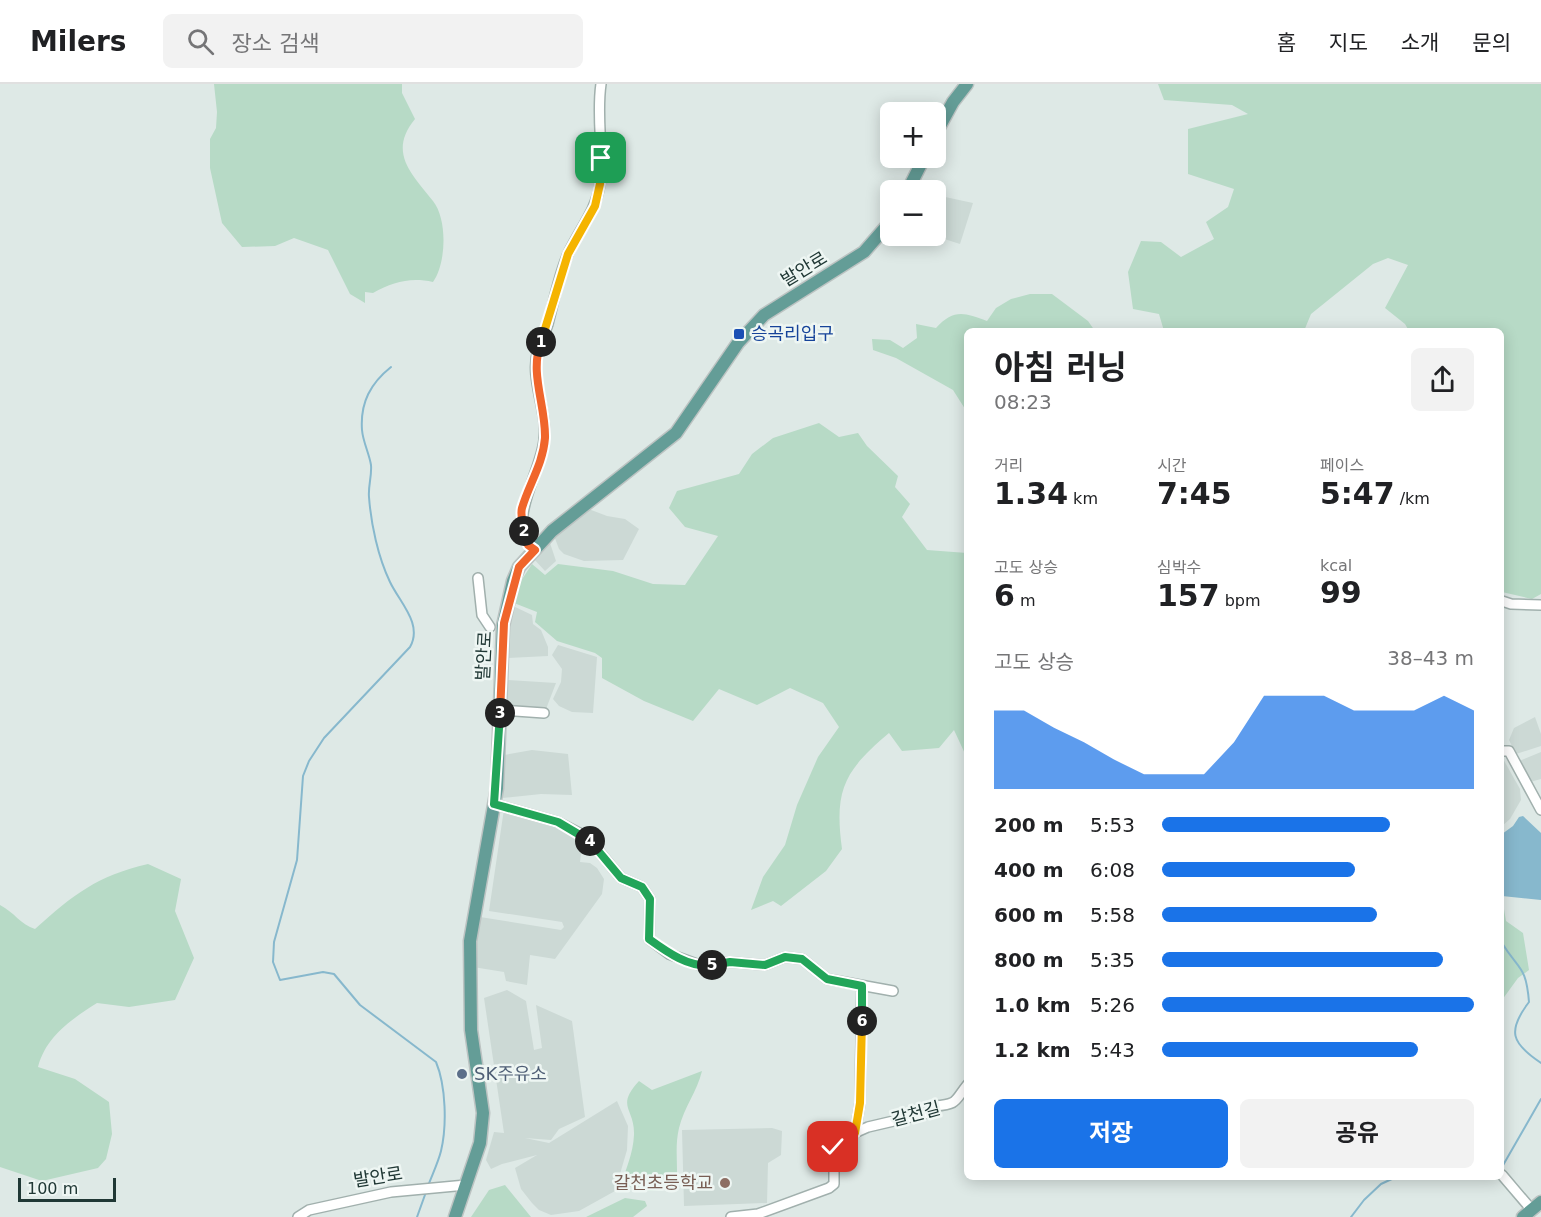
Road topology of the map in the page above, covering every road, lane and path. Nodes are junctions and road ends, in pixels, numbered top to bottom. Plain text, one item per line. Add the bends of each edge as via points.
1 (601, 84) edge
2 (967, 84) edge
3 (946, 115) edge
4 (880, 234) edge
5 (535, 550) junction
6 (478, 578) dead end
7 (1504, 602) edge
8 (1541, 605) edge
9 (490, 627) dead end
10 (500, 710) junction
11 (544, 713) dead end
12 (1504, 751) edge
13 (494, 804) junction
14 (1541, 810) edge
15 (862, 986) junction
16 (893, 991) dead end
17 (964, 1090) edge
18 (855, 1133) junction
19 (1504, 1177) edge
20 (466, 1185) junction
21 (1532, 1210) edge
22 (298, 1217) edge
23 (454, 1217) edge
24 (730, 1217) edge

1 - 5 street via 600,184 595,206 568,254 537,352 545,439 539,467 521,510 524,535
2 - 3 main road
4 - 5 main road, 발안로 via 864,252 764,315 738,343 676,433 571,515
5 - 10 main road, 발안로 via 519,567 510,592 503,627
6 - 9 street via 482,615
7 - 8 street
10 - 11 street
10 - 13 main road, 발안로
12 - 14 street via 1509,751
13 - 15 street via 558,822 587,837 621,878 642,887 650,899 649,939 669,954 702,966 730,962 765,965 785,957 802,959 827,979
13 - 20 main road, 발안로 via 470,941 471,1030 483,1113 480,1143
15 - 16 street
15 - 18 street via 860,1103
17 - 18 street, 갈천길 via 956,1102 935,1106 933,1112
18 - 24 street, 갈천길 via 834,1142 834,1184 829,1188 758,1214
19 - 21 street
20 - 22 street, 발안로 via 350,1200 309,1210
20 - 23 main road, 발안로

